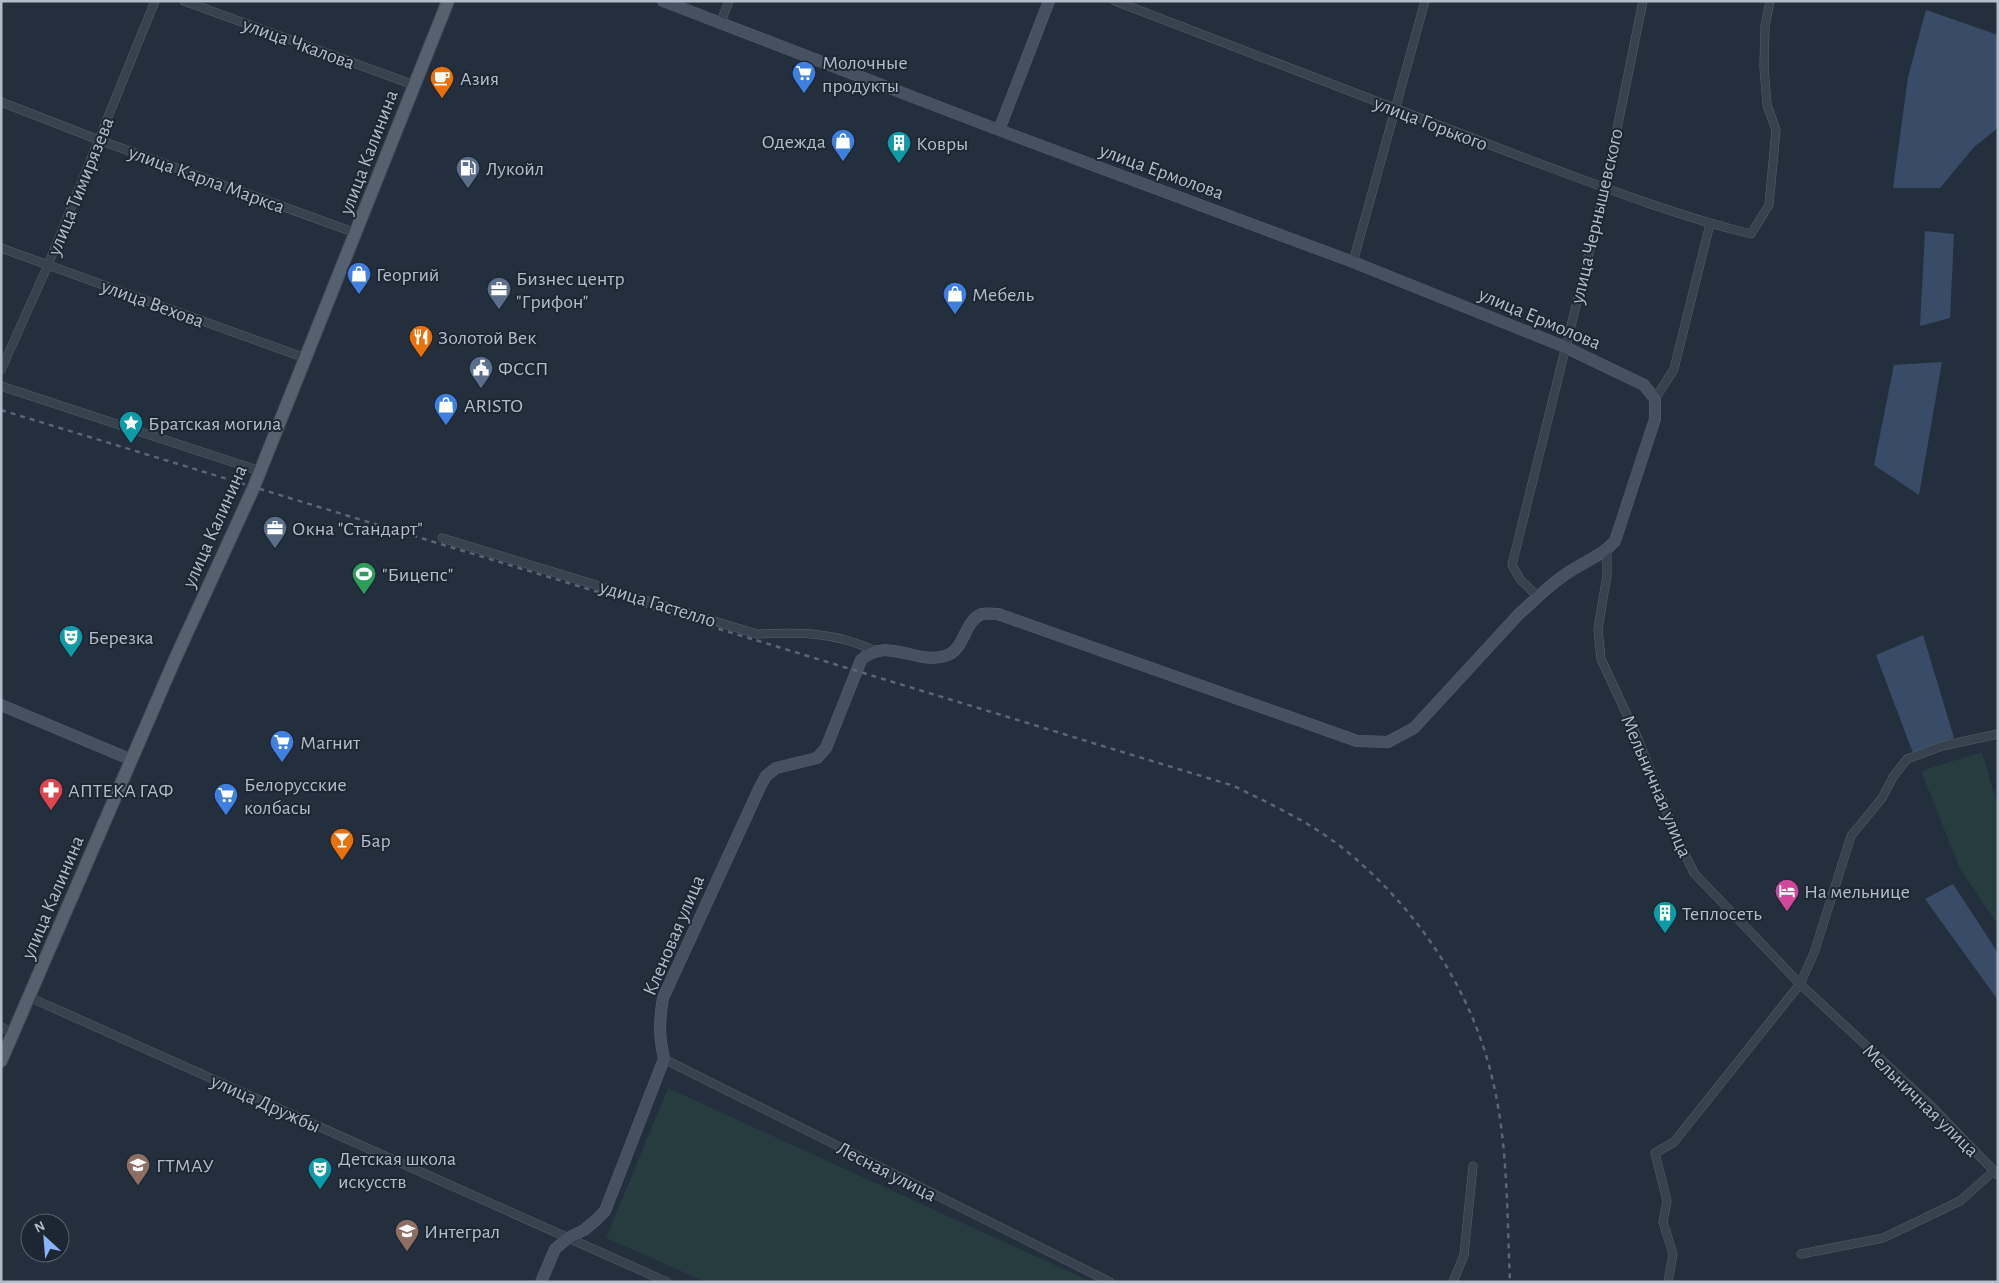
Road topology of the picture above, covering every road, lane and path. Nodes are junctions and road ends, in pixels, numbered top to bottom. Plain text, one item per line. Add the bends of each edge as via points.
1 (155, 1) edge
2 (184, 1) edge
3 (448, 1) edge
4 (663, 1) edge
5 (728, 1) edge
6 (1049, 1) edge
7 (1115, 1) edge
8 (1425, 1) edge
9 (1644, 1) edge
10 (1770, 1) edge
11 (720, 24) junction
12 (414, 86) junction
13 (1, 102) edge
14 (1395, 110) junction
15 (999, 130) junction
16 (98, 140) junction
17 (1605, 188) junction
18 (1710, 224) junction
19 (356, 233) junction
20 (1, 248) edge
21 (1353, 262) junction
22 (48, 265) junction
23 (1565, 347) junction
24 (305, 358) junction
25 (1, 370) edge
26 (1, 386) edge
27 (1654, 399) junction
28 (260, 471) junction
29 (442, 538) dead end
30 (1607, 551) junction
31 (1538, 597) junction
32 (876, 651) junction
33 (1, 705) edge
34 (1998, 734) edge
35 (132, 760) junction
36 (1800, 984) junction
37 (29, 997) junction
38 (1, 1027) edge
39 (14, 1032) junction
40 (664, 1059) junction
41 (1, 1060) edge
42 (1473, 1166) dead end
43 (1996, 1173) edge
44 (568, 1238) junction
45 (1801, 1254) dead end
46 (1107, 1281) edge
47 (541, 1282) edge
48 (667, 1282) edge
49 (1453, 1282) edge
50 (1668, 1282) edge

1 - 16 street, улица Тимирязева
2 - 12 street, улица Чкалова
3 - 12 main road, улица Калинина
4 - 11 street, улица Ермолова
5 - 11 street
6 - 15 street
7 - 14 street, улица Горького via 1289,66
8 - 14 street
9 - 17 street, улица Чернышевского
10 - 18 street, улица Горького via 1765,26 1764,66 1767,105 1776,130 1769,205 1751,234
11 - 15 street, улица Ермолова
12 - 19 main road, улица Калинина
13 - 16 street, улица Карла Маркса
14 - 17 street, улица Горького
14 - 21 street
15 - 21 street, улица Ермолова
16 - 19 street, улица Карла Маркса
16 - 22 street, улица Тимирязева
17 - 18 street, улица Горького
17 - 23 street, улица Чернышевского
18 - 27 street via 1674,368
19 - 24 main road, улица Калинина
20 - 22 street, улица Вехова
21 - 23 street, улица Ермолова
22 - 24 street, улица Вехова
22 - 25 street, улица Тимирязева
23 - 27 street, улица Ермолова via 1644,385
23 - 31 street, улица Чернышевского via 1512,565 1520,579
24 - 28 main road, улица Калинина
26 - 28 street
27 - 30 street via 1655,419 1615,541
28 - 35 main road, улица Калинина
29 - 32 street, удица Гастелло via 757,634 803,632 852,640
30 - 31 street via 1565,574
30 - 36 street, Мельничная улица via 1598,629 1601,659 1635,732 1678,840 1694,873
31 - 32 street via 1414,728 1388,742 1357,741 998,614 982,614 970,624 957,650 946,656 930,658 894,650
32 - 40 street, Кленовая улица via 861,660 826,748 817,758 776,768 760,787 663,998 659,1036
33 - 35 street
34 - 36 street via 1942,746 1907,759 1902,765 1882,798 1851,836 1814,954
35 - 37 main road, улица Калинина
36 - 43 street, Мельничная улица via 1929,1104
36 - 50 street via 1674,1142 1655,1153 1667,1201 1663,1222 1673,1254
37 - 39 main road, улица Калинина
37 - 44 street, улица Дружбы
38 - 39 street
39 - 41 main road, улица Калинина
40 - 44 street via 605,1211 584,1230
40 - 46 street, Лесная улица
42 - 49 street via 1464,1255
43 - 45 street via 1960,1201 1883,1238
44 - 47 street via 555,1249
44 - 48 street, улица Дружбы

